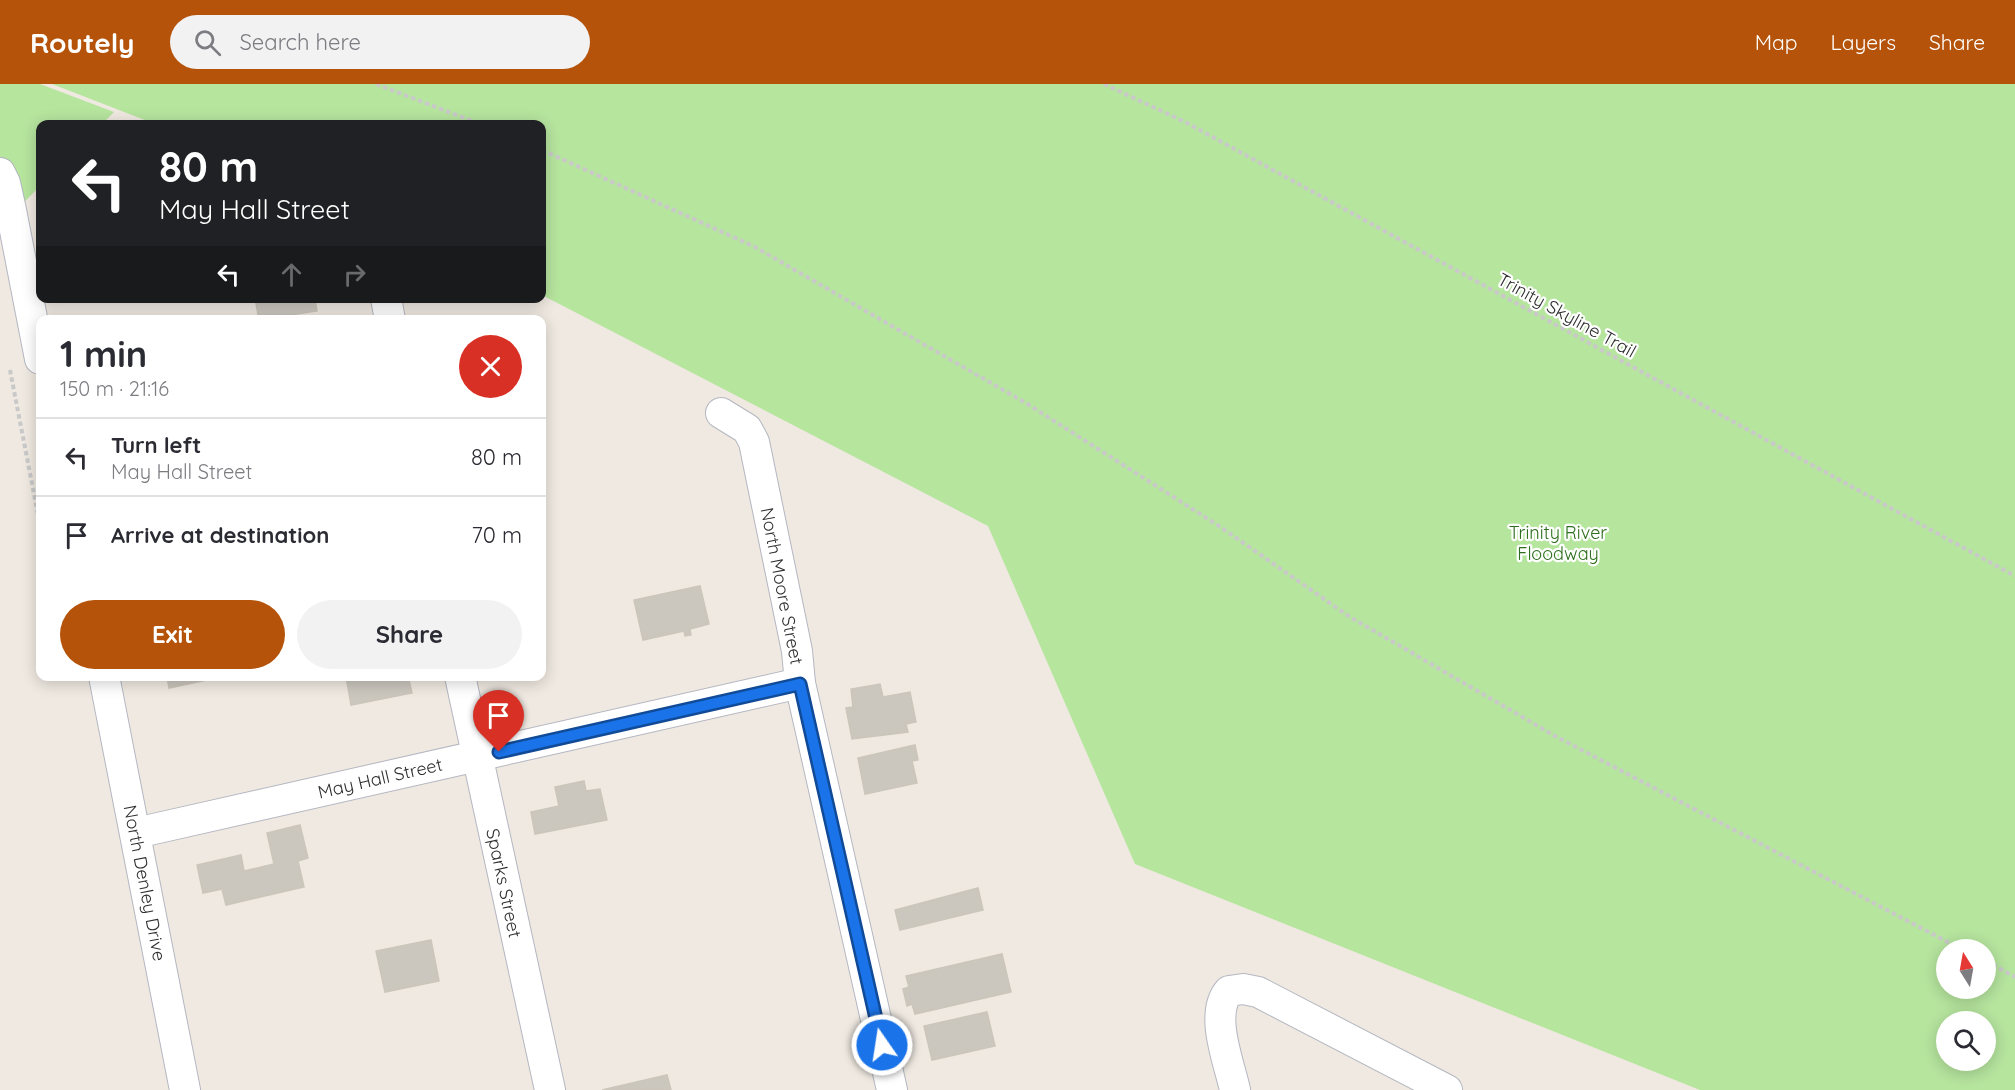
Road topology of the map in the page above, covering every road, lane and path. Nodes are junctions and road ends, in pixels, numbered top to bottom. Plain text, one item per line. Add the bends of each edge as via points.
1 (376, 84) edge
2 (1104, 84) edge
3 (470, 120) edge
4 (546, 152) edge
5 (0, 173) edge
6 (9, 249) edge
7 (36, 345) edge
8 (9, 366) dead end
9 (721, 413) dead end
10 (36, 504) edge
11 (2015, 576) edge
12 (105, 681) edge
13 (461, 681) edge
14 (800, 684) junction
15 (476, 757) junction
16 (135, 833) junction
17 (1942, 939) edge
18 (1996, 967) edge
19 (2015, 977) edge
20 (185, 1090) edge
21 (550, 1090) edge
22 (892, 1090) edge
23 (1234, 1090) edge
24 (1446, 1090) edge

1 - 3 path
2 - 11 path, Trinity Skyline Trail via 1196,128
4 - 17 path via 755,247 1029,405 1219,526 1360,623 1555,736
5 - 6 street via 5,183
6 - 7 street
8 - 10 path
9 - 14 street, North Moore Street via 747,429 754,442 797,651
12 - 16 street, North Denley Drive
13 - 15 street, Sparks Street
14 - 15 street, May Hall Street
14 - 22 street, North Moore Street
15 - 16 street, May Hall Street
15 - 21 street, Sparks Street
16 - 20 street, North Denley Drive
18 - 19 path
23 - 24 street via 1219,1014 1221,1000 1229,991 1243,989 1258,992

